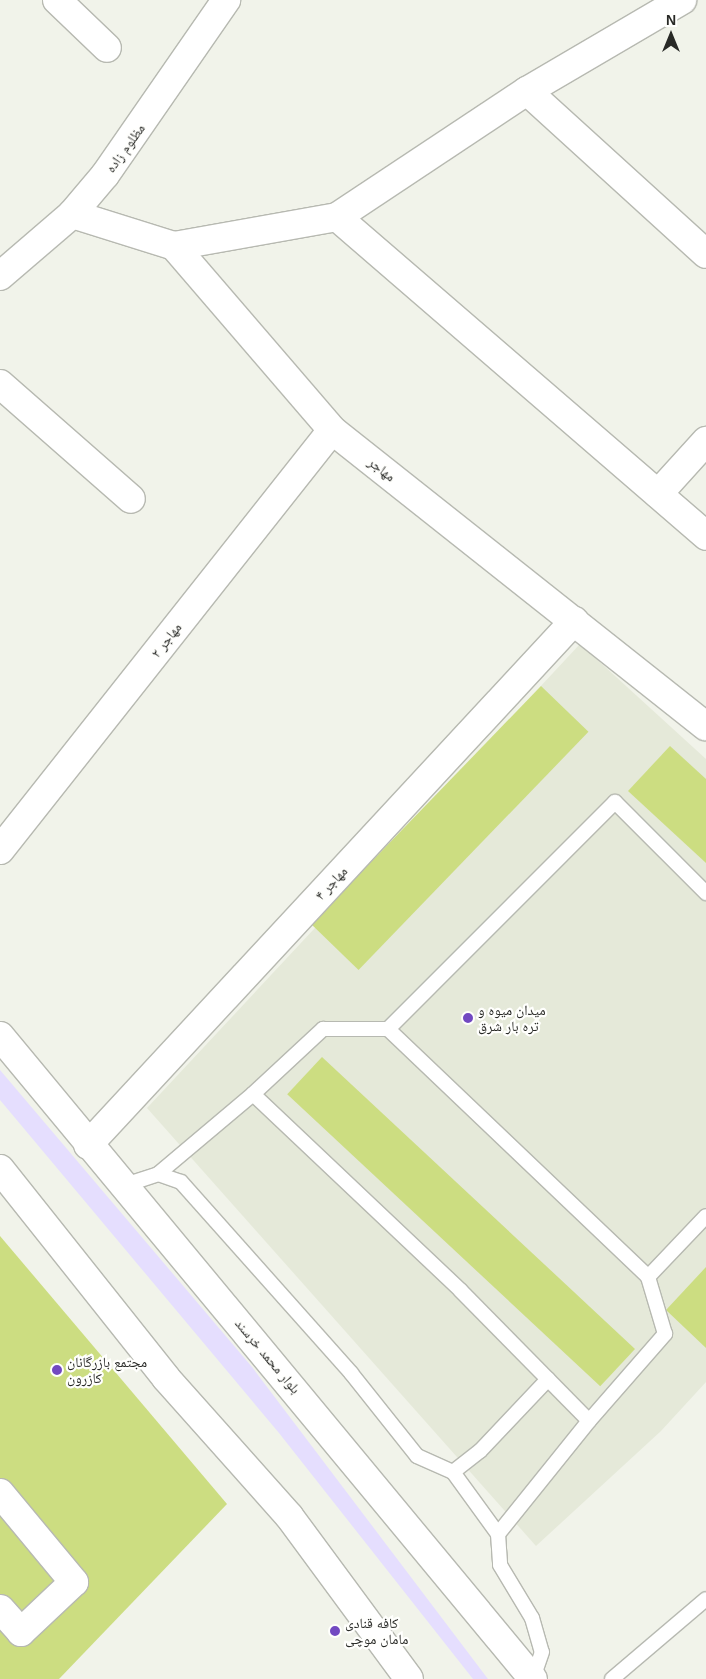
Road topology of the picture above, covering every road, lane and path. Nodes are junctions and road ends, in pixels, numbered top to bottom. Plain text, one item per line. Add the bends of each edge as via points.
1 (57, 0) edge
2 (226, 0) edge
3 (682, 0) edge
4 (106, 48) dead end
5 (527, 91) junction
6 (72, 214) junction
7 (337, 216) junction
8 (174, 246) junction
9 (706, 254) edge
10 (0, 276) edge
11 (0, 384) edge
12 (332, 430) junction
13 (706, 441) edge
14 (658, 494) junction
15 (131, 499) dead end
16 (706, 536) edge
17 (574, 621) junction
18 (706, 726) edge
19 (0, 850) edge
20 (706, 893) edge
21 (388, 1029) junction
22 (0, 1036) edge
23 (253, 1094) junction
24 (88, 1145) junction
25 (0, 1169) edge
26 (158, 1174) junction
27 (124, 1185) junction
28 (706, 1216) edge
29 (648, 1277) junction
30 (548, 1379) junction
31 (589, 1421) junction
32 (452, 1472) junction
33 (0, 1493) edge
34 (498, 1534) junction
35 (706, 1599) edge
36 (0, 1609) edge
37 (409, 1679) edge
38 (533, 1679) edge
39 (612, 1679) edge

1 - 4 street
2 - 6 street, مظلوم زاده via 105,175
3 - 5 street
5 - 7 street
5 - 9 street
6 - 8 street
6 - 10 street, مظلوم زاده
7 - 8 street
7 - 14 street
8 - 12 street, مهاجر
11 - 15 street
12 - 17 street, مهاجر
12 - 19 street, مهاجر ۲
13 - 14 street
14 - 16 street
17 - 18 street, مهاجر
17 - 24 street, مهاجر ۴
20 - 21 lane via 615,802
21 - 23 lane via 322,1029
21 - 29 lane
22 - 24 street, بلوار محمد خرسند
23 - 26 lane
23 - 30 lane
24 - 27 street, بلوار محمد خرسند
25 - 37 street via 166,1378 289,1516
26 - 27 lane
26 - 32 lane via 181,1182 351,1373 417,1456
27 - 38 street, بلوار محمد خرسند
28 - 29 lane
29 - 31 lane via 665,1334
30 - 31 lane
30 - 32 lane via 480,1451
31 - 34 lane
32 - 34 lane
33 - 36 street via 74,1582 21,1632
34 - 38 lane via 500,1565 532,1618 542,1652
35 - 39 lane

